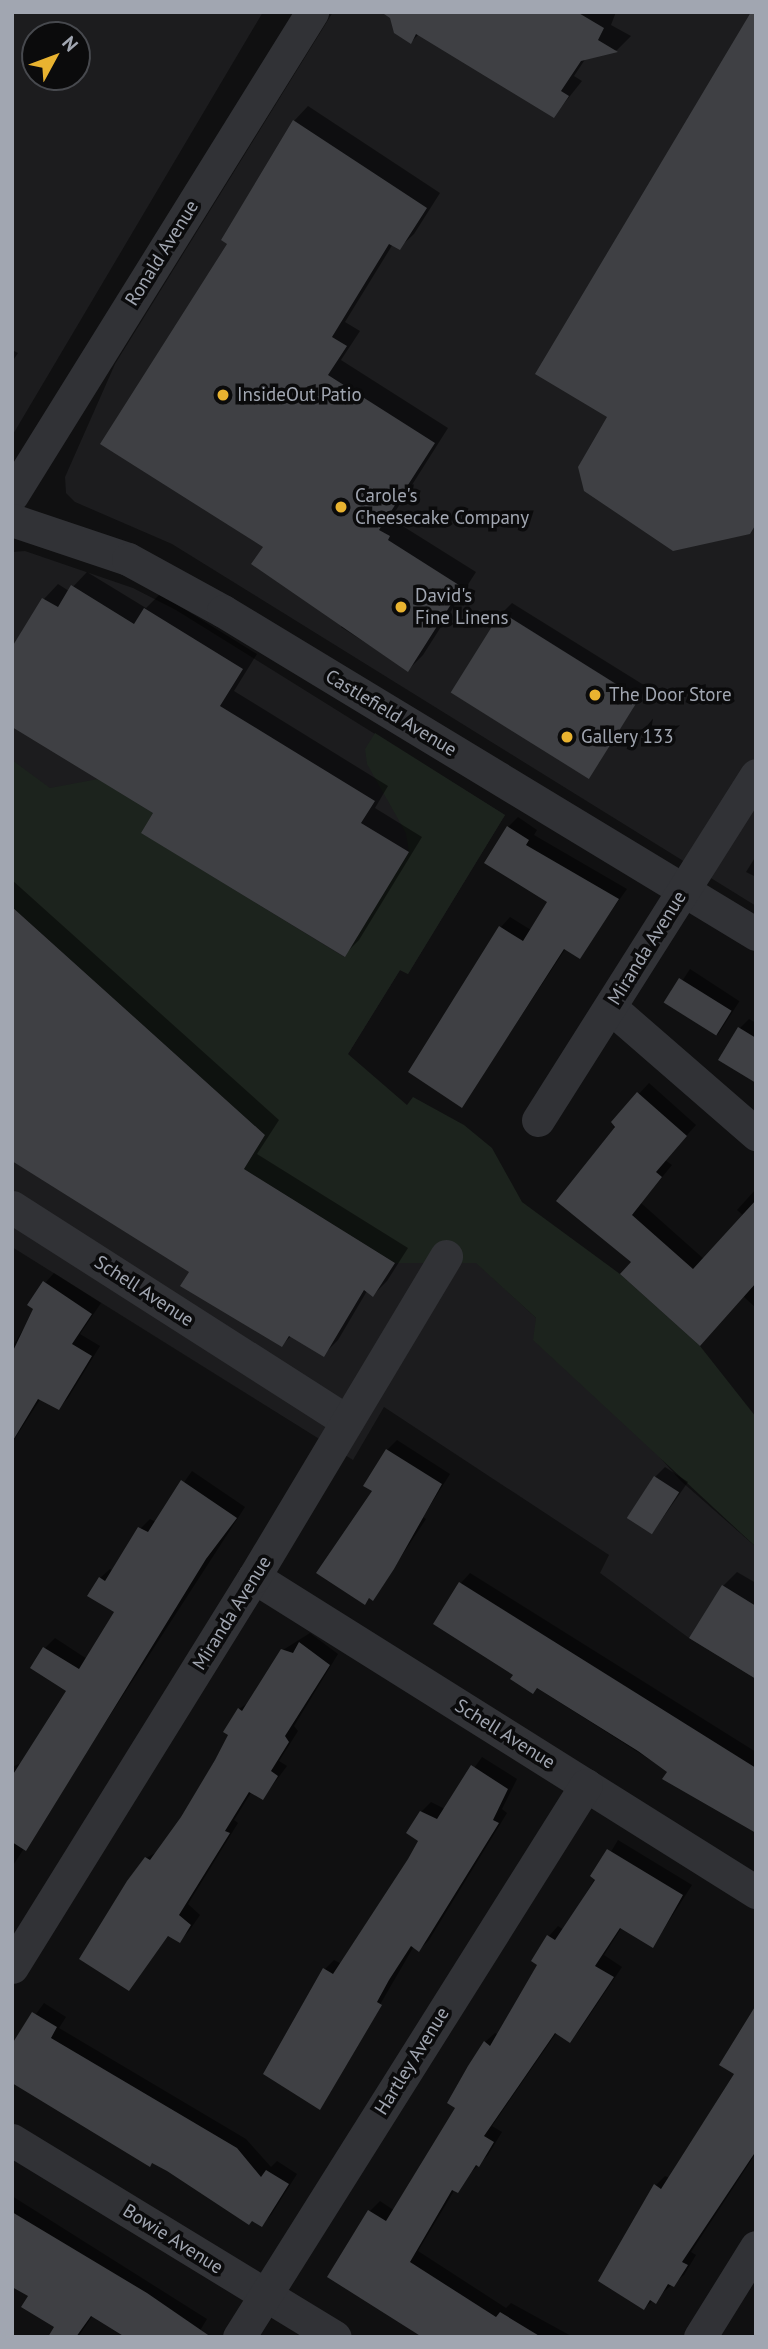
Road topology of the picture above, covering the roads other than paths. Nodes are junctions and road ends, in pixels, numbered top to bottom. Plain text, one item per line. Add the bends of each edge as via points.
1 (312, 12) edge
2 (12, 495) edge
3 (12, 520) edge
4 (756, 775) edge
5 (684, 890) junction
6 (756, 934) edge
7 (610, 1007) junction
8 (538, 1120) dead end
9 (756, 1134) edge
10 (16, 1217) edge
11 (446, 1256) dead end
12 (346, 1421) junction
13 (254, 1577) junction
14 (586, 1785) junction
15 (756, 1892) edge
16 (12, 1967) edge
17 (12, 2140) edge
18 (756, 2247) edge
19 (265, 2295) junction
20 (239, 2337) edge
21 (335, 2337) edge
22 (700, 2337) edge

1 - 2 street, Ronald Avenue
3 - 5 street, Castlefield Avenue via 128,559 152,572
4 - 5 street, Miranda Avenue
5 - 6 street, Castlefield Avenue
5 - 7 street, Miranda Avenue
7 - 8 street, Miranda Avenue
7 - 9 street
10 - 12 street, Schell Avenue
11 - 12 street, Miranda Avenue
12 - 13 street, Miranda Avenue
13 - 14 street, Schell Avenue
13 - 16 street, Miranda Avenue
14 - 15 street, Schell Avenue
14 - 19 street, Hartley Avenue
17 - 19 street, Bowie Avenue
18 - 22 street
19 - 20 street, Hartley Avenue
19 - 21 street, Bowie Avenue

